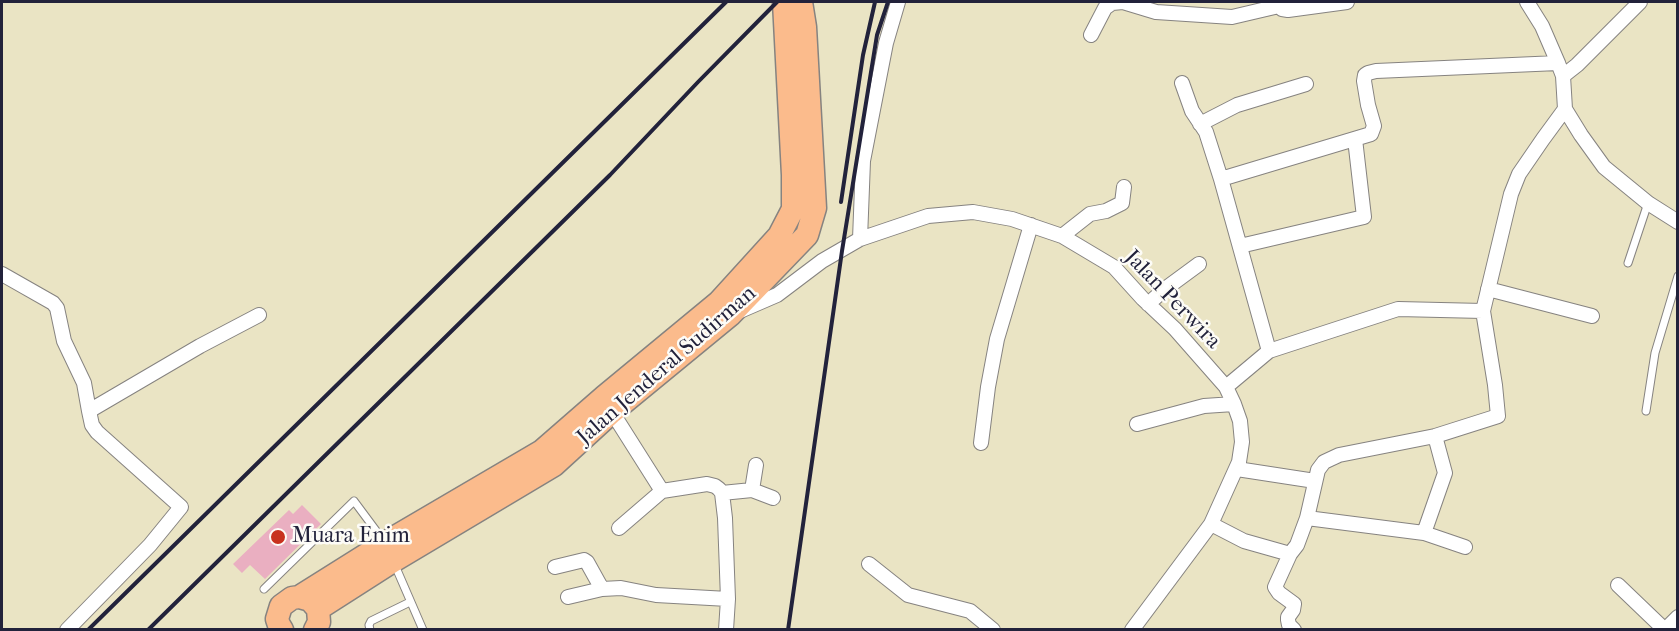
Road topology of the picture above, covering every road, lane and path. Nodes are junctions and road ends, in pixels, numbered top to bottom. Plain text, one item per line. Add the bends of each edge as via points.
1 (784, 2) edge
2 (801, 2) edge
3 (898, 2) edge
4 (1347, 2) edge
5 (1527, 2) edge
6 (1640, 2) edge
7 (1279, 4) edge
8 (1091, 35) dead end
9 (1561, 70) junction
10 (1182, 83) dead end
11 (1306, 84) dead end
12 (1565, 109) junction
13 (1200, 124) junction
14 (1355, 139) junction
15 (1221, 179) junction
16 (1124, 187) dead end
17 (1648, 203) junction
18 (1677, 222) edge
19 (1031, 225) junction
20 (1062, 236) junction
21 (860, 239) junction
22 (1240, 246) junction
23 (1628, 263) dead end
24 (1199, 264) dead end
25 (2, 274) edge
26 (1677, 276) edge
27 (1488, 289) junction
28 (1148, 304) junction
29 (724, 309) junction
30 (1483, 311) junction
31 (259, 315) dead end
32 (1592, 316) dead end
33 (1269, 351) junction
34 (1226, 387) junction
35 (1234, 404) junction
36 (89, 411) junction
37 (1646, 411) dead end
38 (612, 412) junction
39 (1137, 424) dead end
40 (1435, 436) junction
41 (981, 443) dead end
42 (756, 465) dead end
43 (1237, 469) junction
44 (1315, 481) junction
45 (752, 490) junction
46 (662, 491) junction
47 (722, 493) junction
48 (773, 498) dead end
49 (1307, 518) junction
50 (1211, 524) junction
51 (619, 528) dead end
52 (1424, 533) junction
53 (1466, 547) dead end
54 (389, 552) junction
55 (1290, 554) junction
56 (869, 564) dead end
57 (555, 567) dead end
58 (1618, 585) dead end
59 (264, 589) dead end
60 (602, 589) junction
61 (299, 597) junction
62 (568, 597) dead end
63 (728, 599) junction
64 (410, 602) junction
65 (1677, 617) edge
66 (319, 623) edge
67 (67, 630) edge
68 (282, 630) edge
69 (370, 630) edge
70 (423, 630) edge
71 (726, 630) edge
72 (993, 630) edge
73 (1132, 630) edge
74 (1294, 630) edge
75 (1665, 630) edge

1 - 29 highway, Jalan Jenderal Sudirman via 793,209 779,236
2 - 29 highway, Jalan Jenderal Sudirman via 815,208 807,235
3 - 21 street via 862,161
4 - 7 street via 1288,10 1281,9
5 - 9 street
6 - 9 street via 1577,65
7 - 8 street via 1232,17 1156,12 1123,2 1112,3 1105,8
9 - 12 street
9 - 14 street via 1368,73 1364,81 1374,126 1371,134
10 - 13 street
11 - 13 street via 1237,105
12 - 17 street via 1604,167
12 - 27 street via 1519,174
13 - 15 street
14 - 15 street
14 - 22 street via 1365,217
15 - 22 street
16 - 20 street via 1122,203 1090,214
17 - 18 street
17 - 23 lane
19 - 20 street, Jalan Perwira
19 - 21 street, Jalan Perwira via 973,212 928,216
19 - 41 street via 997,339
20 - 28 street, Jalan Perwira via 1113,267
21 - 29 street, Jalan Perwira via 822,261 777,295
22 - 33 street
24 - 28 street
25 - 36 street via 57,308 64,341 84,383
26 - 37 lane via 1655,353
27 - 30 street
27 - 32 street
28 - 34 street, Jalan Perwira
29 - 38 highway, Jalan Jenderal Sudirman
29 - 54 highway, Jalan Jenderal Sudirman via 604,397 542,451
30 - 33 street via 1398,309
30 - 40 street via 1498,415
31 - 36 street
33 - 34 street
34 - 35 street, Jalan Perwira
35 - 39 street via 1204,406
35 - 43 street, Jalan Perwira via 1242,441
36 - 67 street via 97,432 181,507 150,545
38 - 46 street
38 - 54 highway, Jalan Jenderal Sudirman via 554,465
40 - 44 street via 1334,457 1321,465
40 - 52 street via 1444,473
42 - 45 street
43 - 44 street
43 - 50 street, Jalan Perwira
44 - 49 street
45 - 47 street
45 - 48 street
46 - 47 street via 707,484
46 - 51 street
47 - 63 street
49 - 52 street
49 - 55 street
50 - 55 street via 1244,541
50 - 73 street, Jalan Perwira
52 - 53 street
54 - 59 lane via 354,501
54 - 61 highway, Jalan Jenderal Sudirman
54 - 64 lane
54 - 66 highway, Jalan Jenderal Sudirman
55 - 74 street via 1275,587 1294,604 1288,617
56 - 72 street via 908,595 970,610
57 - 60 street via 584,560
58 - 75 street
60 - 62 street
60 - 63 street
61 - 66 highway via 310,600
61 - 68 highway, Jalan Jenderal Sudirman via 281,606 277,619
63 - 71 street
64 - 69 lane via 371,621
64 - 70 lane
65 - 75 street

